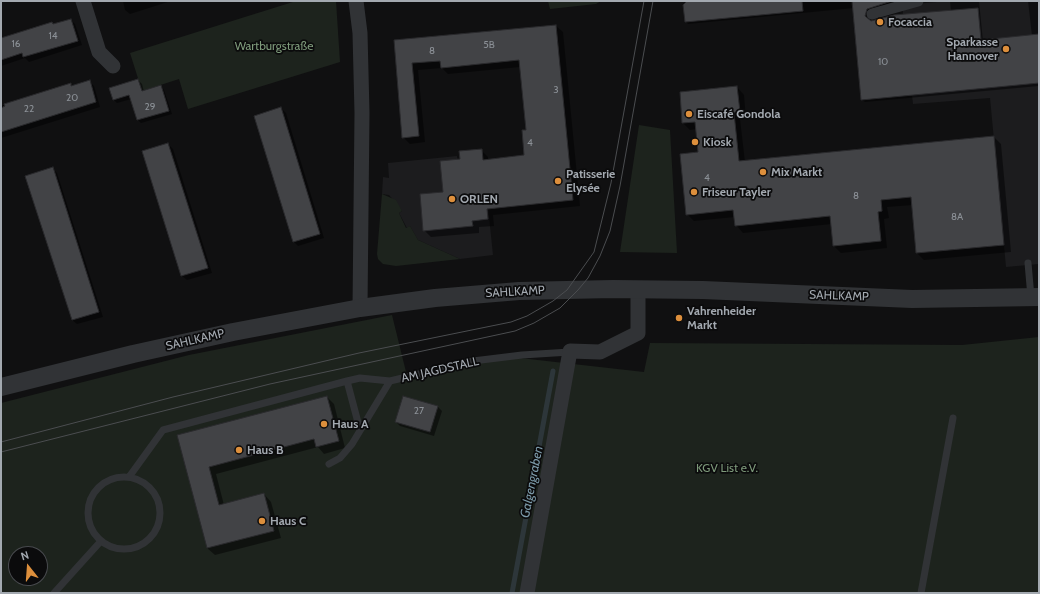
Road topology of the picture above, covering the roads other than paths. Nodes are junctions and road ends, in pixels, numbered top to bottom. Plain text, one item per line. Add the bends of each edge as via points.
1 (83, 1) edge
2 (356, 1) edge
3 (918, 1) edge
4 (872, 14) dead end
5 (113, 66) dead end
6 (1028, 262) dead end
7 (638, 289) junction
8 (1035, 297) edge
9 (360, 308) junction
10 (570, 352) junction
11 (347, 381) junction
12 (390, 381) junction
13 (1, 387) edge
14 (953, 418) dead end
15 (360, 430) junction
16 (329, 464) dead end
17 (129, 477) junction
18 (101, 541) junction
19 (54, 593) edge
20 (527, 593) edge
21 (921, 593) edge

1 - 5 street via 99,52
2 - 9 street via 360,34 362,120
3 - 4 street
6 - 8 lane
7 - 8 street, SAHLKAMP via 912,299
7 - 9 street, SAHLKAMP via 519,291
7 - 10 street, AM JAGDSTALL via 638,333 600,352
9 - 13 street, SAHLKAMP via 232,332
10 - 12 lane, AM JAGDSTALL via 473,361
10 - 20 street
11 - 12 lane via 360,378
11 - 15 lane
11 - 17 lane via 163,430
12 - 15 lane, AM JAGDSTALL
14 - 21 lane
15 - 16 lane, AM JAGDSTALL via 340,458
17 - 18 lane via 117,477 106,481 91,498 89,522
17 - 18 lane via 140,480 157,496 161,508 160,521 147,542 130,548 112,547
18 - 19 lane

